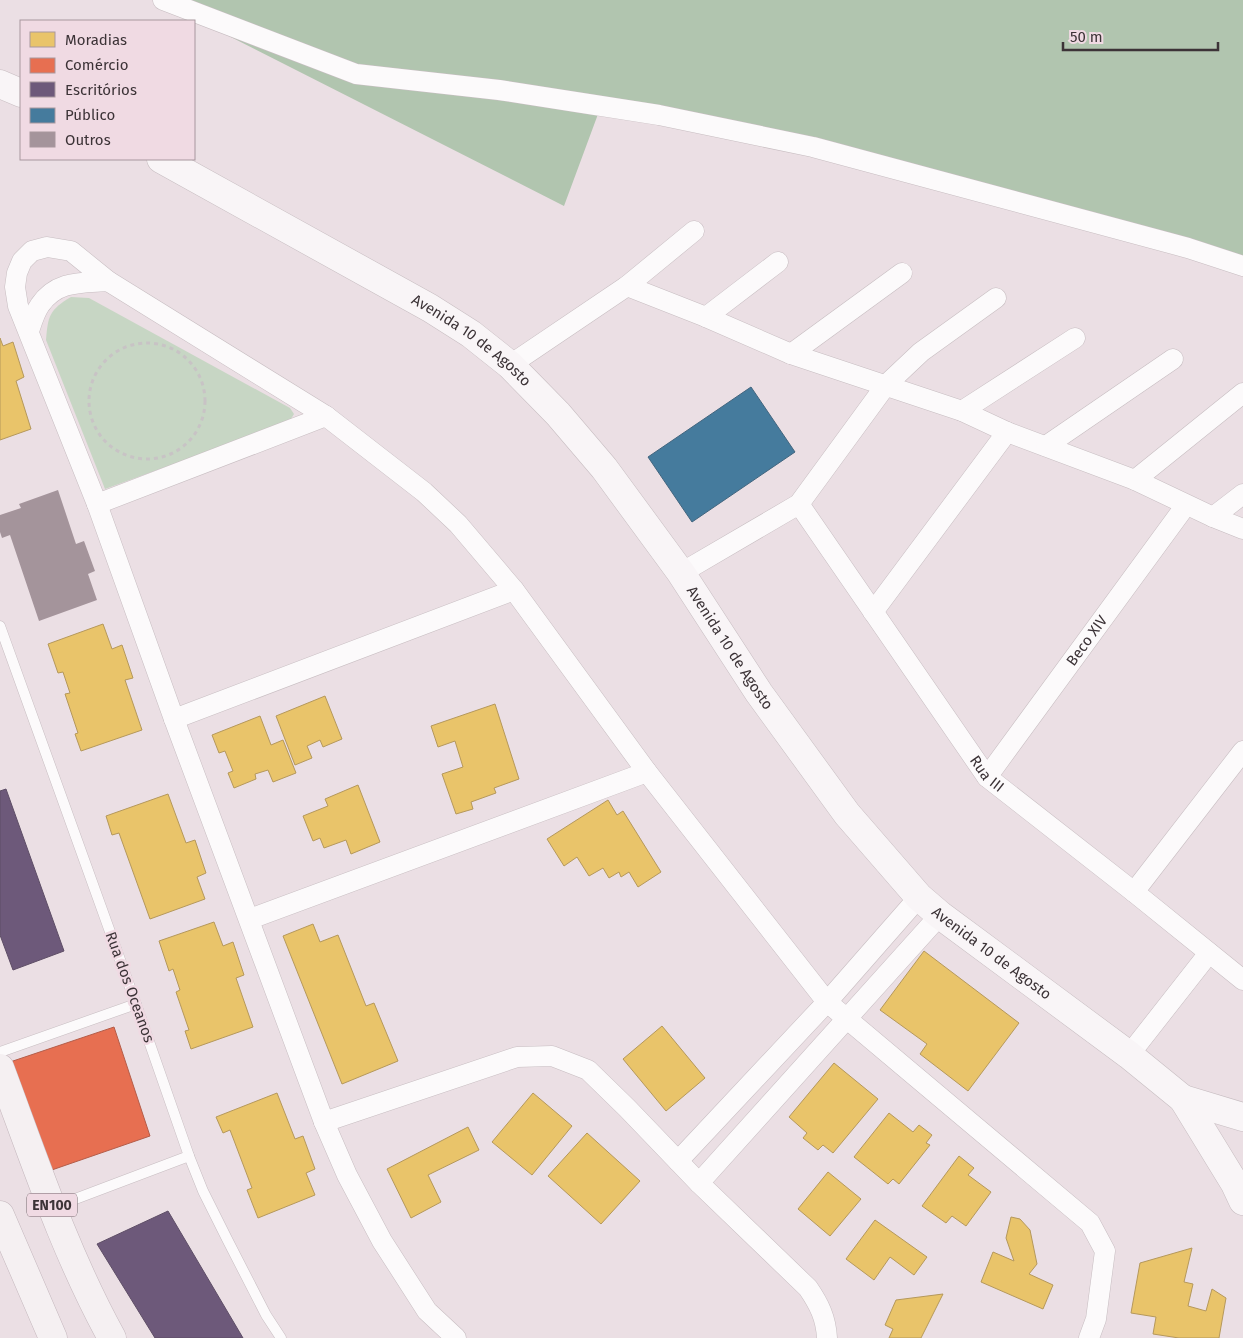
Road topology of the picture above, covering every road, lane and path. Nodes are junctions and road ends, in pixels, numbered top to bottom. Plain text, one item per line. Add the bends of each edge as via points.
1 (163, 0) edge
2 (0, 84) edge
3 (20, 93) edge
4 (163, 160) edge
5 (694, 231) dead end
6 (778, 262) dead end
7 (1243, 266) edge
8 (902, 272) dead end
9 (108, 281) junction
10 (627, 286) junction
11 (996, 298) dead end
12 (706, 317) junction
13 (29, 331) junction
14 (1075, 338) dead end
15 (791, 354) junction
16 (1172, 359) dead end
17 (510, 365) junction
18 (886, 385) junction
19 (1243, 393) edge
20 (962, 410) junction
21 (326, 416) junction
22 (1007, 432) junction
23 (1046, 446) junction
24 (148, 460) joint
25 (1135, 480) junction
26 (1243, 494) edge
27 (97, 504) junction
28 (799, 504) junction
29 (1186, 505) junction
30 (1213, 517) junction
31 (1243, 529) edge
32 (681, 573) junction
33 (514, 590) junction
34 (873, 612) junction
35 (0, 626) edge
36 (174, 719) junction
37 (1243, 750) edge
38 (647, 772) junction
39 (986, 777) junction
40 (1134, 892) junction
41 (919, 897) junction
42 (940, 915) junction
43 (250, 919) junction
44 (1208, 953) junction
45 (1243, 980) edge
46 (827, 1002) junction
47 (136, 1004) junction
48 (846, 1018) junction
49 (0, 1052) edge
50 (1129, 1055) junction
51 (0, 1068) edge
52 (1183, 1099) junction
53 (1243, 1117) edge
54 (324, 1122) junction
55 (189, 1156) junction
56 (678, 1161) junction
57 (699, 1183) junction
58 (1243, 1201) edge
59 (53, 1207) junction
60 (0, 1215) edge
61 (53, 1338) edge
62 (112, 1338) edge
63 (281, 1338) edge
64 (456, 1338) edge
65 (827, 1338) edge
66 (1089, 1338) edge

1 - 7 street via 356,74 500,90 659,114 813,147 1188,248
2 - 3 street
4 - 17 street, Avenida 10 de Agosto via 430,308 471,334
5 - 10 street
6 - 12 street
8 - 15 street
9 - 13 street via 60,286 39,306
9 - 13 street via 71,251 47,247 32,251 22,261 14,287
9 - 21 street
10 - 12 street
10 - 17 street
11 - 18 street via 921,352
12 - 15 street
13 - 27 street
14 - 20 street
15 - 18 street
16 - 23 street
17 - 32 street, Avenida 10 de Agosto via 604,468
18 - 20 street
18 - 28 street
19 - 25 street
20 - 22 street
21 - 27 street
21 - 33 street via 424,492 458,524
22 - 23 street
22 - 34 street
23 - 25 street
24 - 24 path via 128,457 110,447 94,425 89,412 88,392 95,372 108,356 125,346 145,341 166,344 184,354 197,370 205,389 205,409 198,429 186,445 168,456
25 - 29 street
26 - 30 street
27 - 36 street
28 - 32 street
28 - 34 street, Rua III
29 - 30 street
29 - 39 street, Beco XIV
30 - 31 street
32 - 41 street, Avenida 10 de Agosto via 759,693 847,814
33 - 36 street
33 - 38 street
34 - 39 street, Rua III
35 - 47 lane, Rua dos Oceanos
36 - 43 street
37 - 40 street
38 - 43 street
38 - 46 street
39 - 40 street, Rua III
40 - 44 street, Rua III
41 - 42 street, Avenida 10 de Agosto
41 - 46 street
42 - 48 street
42 - 50 street, Avenida 10 de Agosto
43 - 54 street
44 - 45 street, Rua III
44 - 50 street
46 - 48 street
46 - 56 street
47 - 49 lane
47 - 55 lane, Rua dos Oceanos
48 - 57 street
48 - 66 street via 1090,1223 1105,1251 1096,1319
50 - 52 street, Avenida 10 de Agosto
51 - 59 main road, EN100
52 - 53 street
52 - 58 street, Avenida 10 de Agosto
54 - 56 street via 517,1057 552,1056 588,1070
54 - 64 street via 347,1175 382,1241 427,1311
55 - 59 lane
55 - 63 lane, Rua dos Oceanos via 231,1247
56 - 57 street
57 - 65 street via 808,1288 820,1305
59 - 62 main road, EN100 via 90,1297
60 - 61 main road

